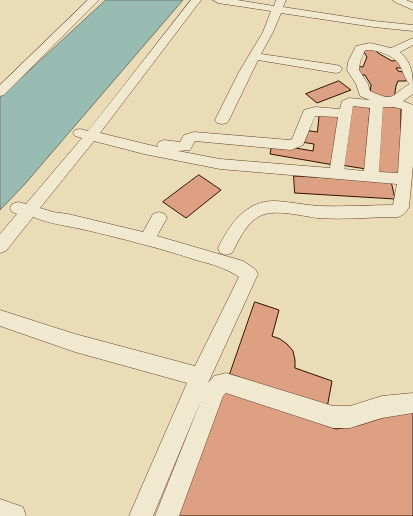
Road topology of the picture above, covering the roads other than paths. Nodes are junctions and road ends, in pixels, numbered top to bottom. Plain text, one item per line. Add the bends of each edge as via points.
1 (94, 0) edge
2 (185, 0) edge
3 (196, 0) edge
4 (218, 0) edge
5 (398, 0) edge
6 (409, 0) edge
7 (413, 2) edge
8 (280, 4) edge
9 (413, 8) edge
10 (177, 17) junction
11 (413, 28) edge
12 (413, 41) edge
13 (390, 53) junction
14 (254, 56) junction
15 (336, 69) dead end
16 (413, 81) edge
17 (413, 88) edge
18 (0, 92) edge
19 (364, 93) junction
20 (376, 105) junction
21 (314, 107) dead end
22 (345, 114) junction
23 (222, 120) dead end
24 (85, 135) junction
25 (410, 141) edge
26 (183, 151) junction
27 (336, 173) junction
28 (371, 176) junction
29 (405, 179) junction
30 (24, 209) junction
31 (159, 218) dead end
32 (0, 229) edge
33 (147, 239) junction
34 (0, 246) edge
35 (226, 248) dead end
36 (0, 318) edge
37 (200, 377) junction
38 (413, 403) edge
39 (0, 511) edge
40 (14, 516) edge
41 (141, 516) edge
42 (167, 516) edge

1 - 18 street
2 - 10 street
3 - 10 street
4 - 8 street
5 - 9 street
6 - 7 street
8 - 11 street via 374,24
8 - 14 street
10 - 24 street
12 - 13 street
13 - 16 street via 402,60
13 - 19 street via 369,45 360,48 353,71 361,80
14 - 15 street
14 - 23 street
17 - 19 street via 401,99 393,102 376,99
19 - 21 street
20 - 22 street via 349,102
20 - 25 street via 402,105 409,108
20 - 28 street
22 - 26 street via 315,111 309,113 295,144 194,136 189,138
22 - 27 street
24 - 26 street via 144,149
24 - 30 street
25 - 29 street
26 - 27 street via 220,164
27 - 28 street
28 - 29 street
29 - 35 street via 401,207 398,211 319,212 263,208 249,215 240,224
30 - 32 street
30 - 33 street via 52,218
30 - 34 street
31 - 33 street
33 - 37 street via 238,266 249,274
36 - 37 street via 75,343
37 - 41 street
38 - 42 street via 382,407 350,417 333,417 222,383 215,390
39 - 40 street

